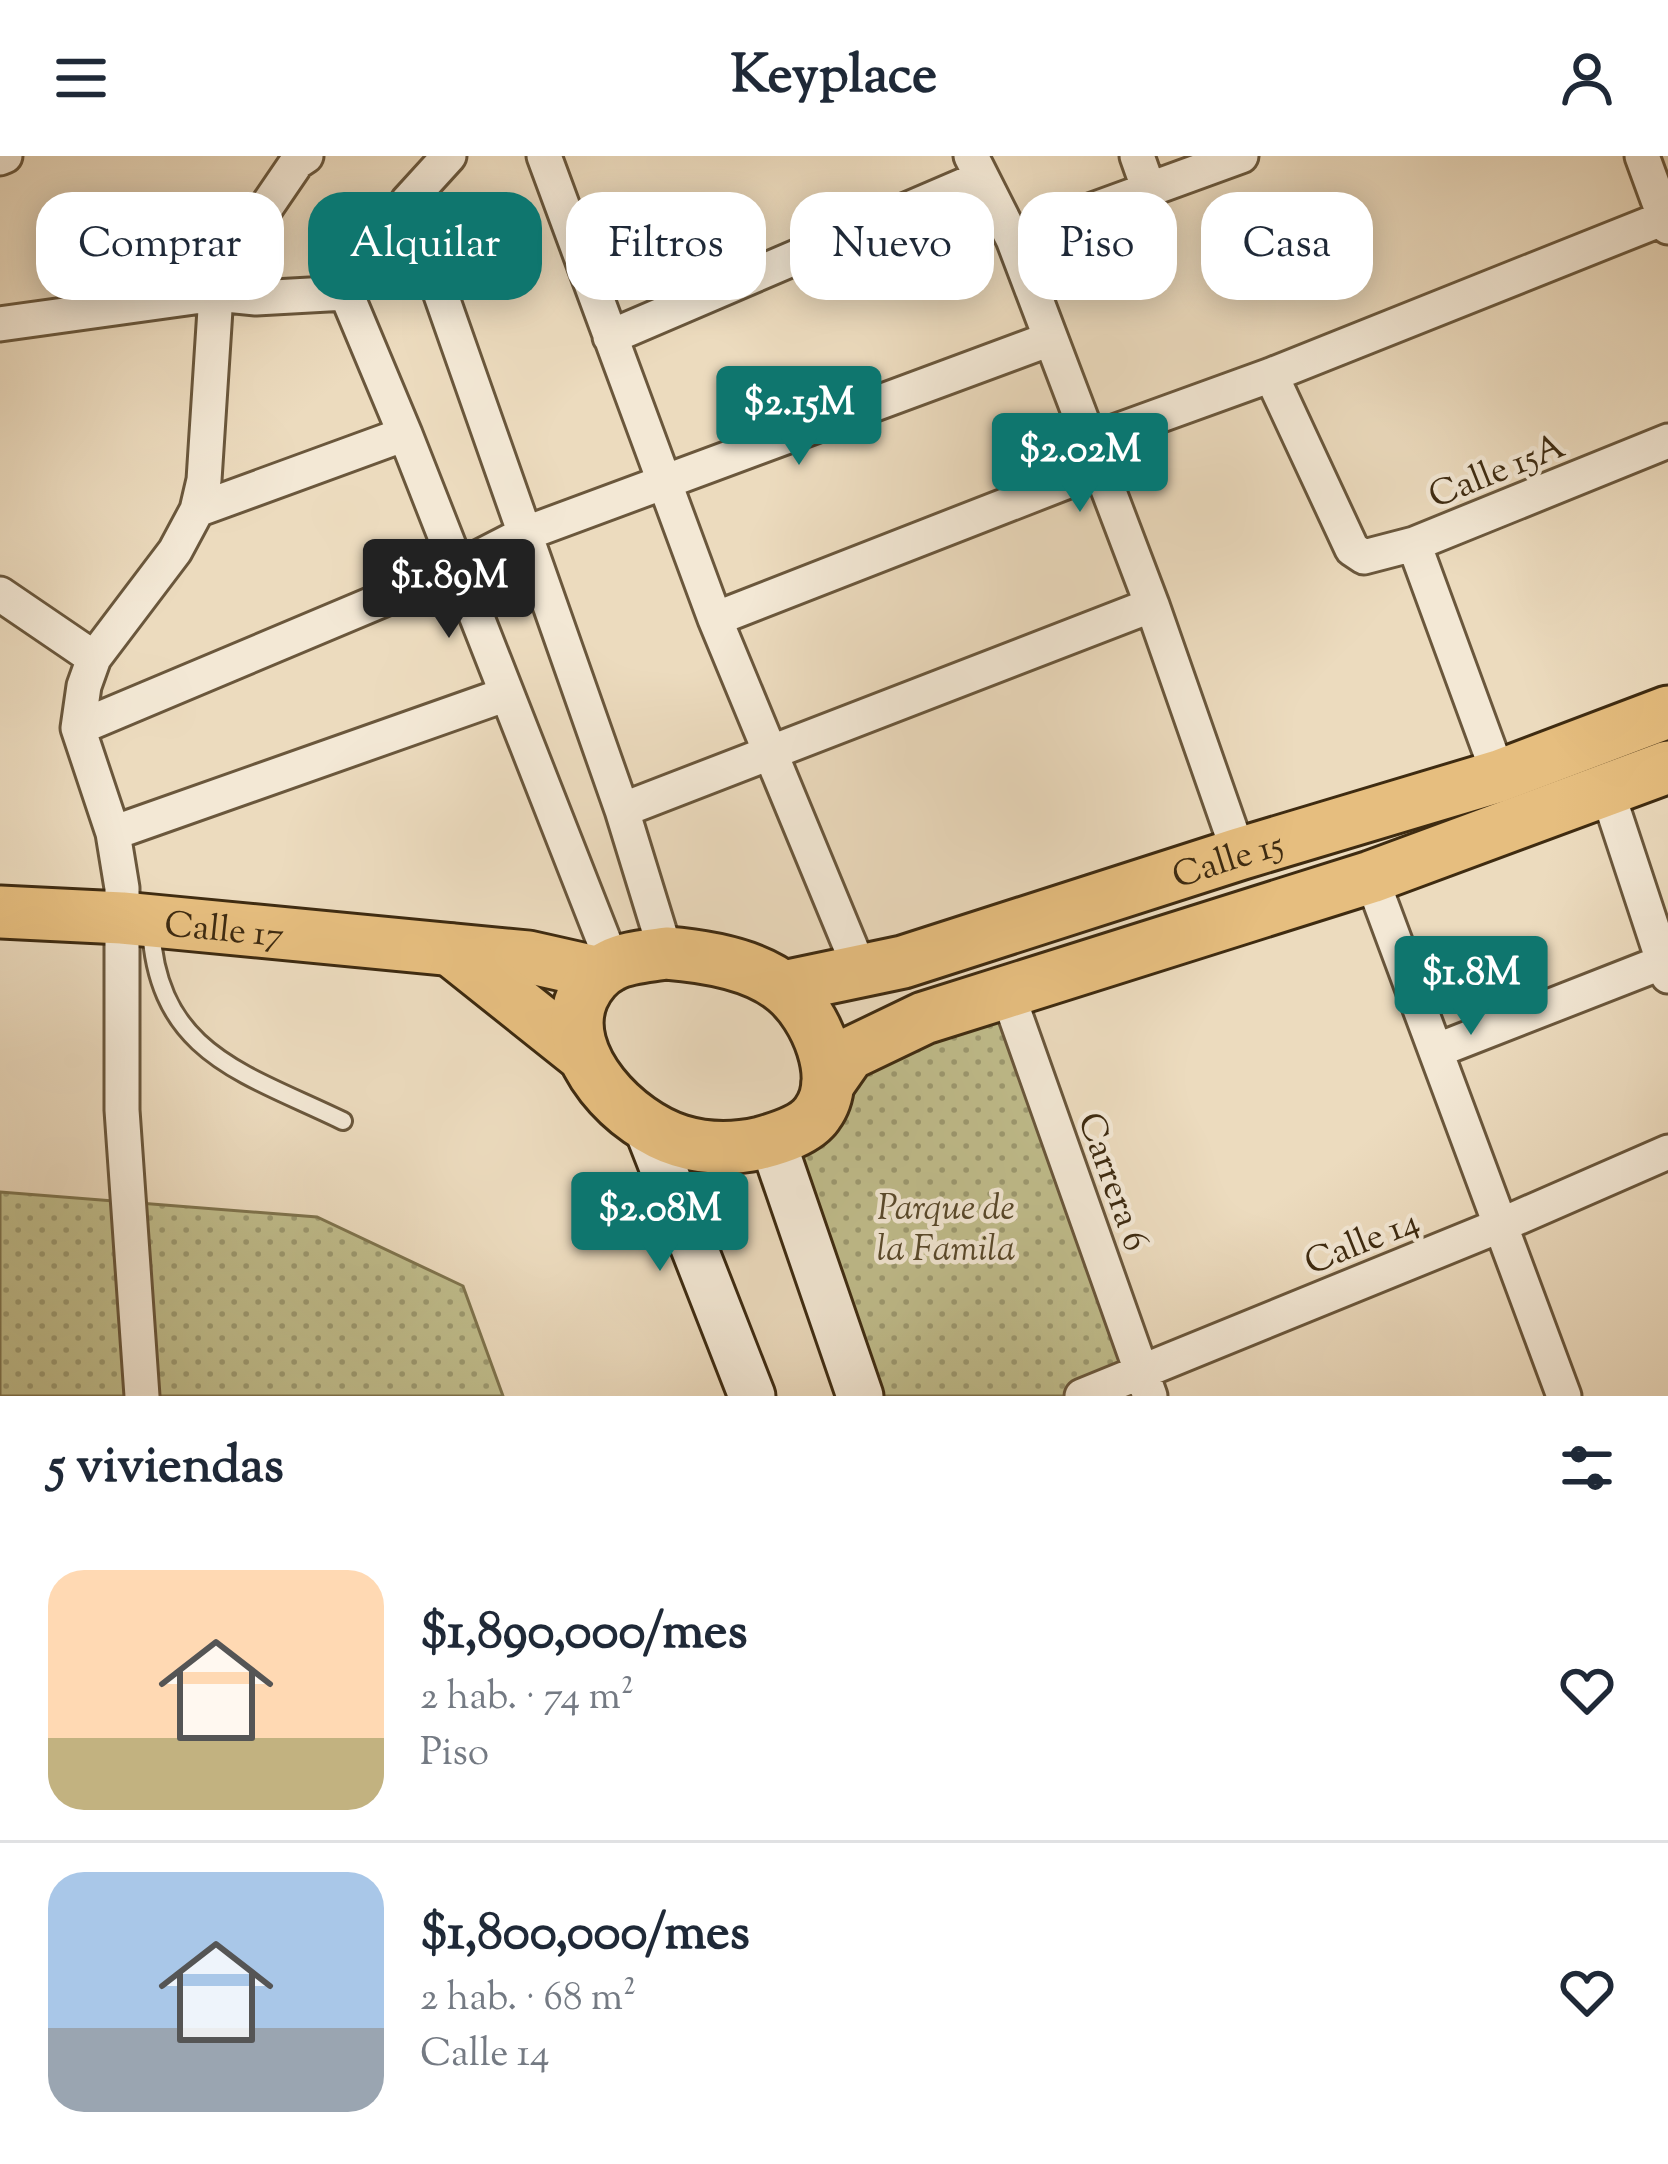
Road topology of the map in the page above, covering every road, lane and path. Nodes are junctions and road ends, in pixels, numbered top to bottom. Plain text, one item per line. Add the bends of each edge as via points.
1 (449, 156) edge
2 (544, 156) edge
3 (1137, 156) edge
4 (1241, 156) edge
5 (1642, 156) edge
6 (299, 158) edge
7 (976, 167) edge
8 (1149, 190) junction
9 (278, 192) edge
10 (416, 192) edge
11 (1666, 222) edge
12 (1013, 239) junction
13 (173, 300) edge
14 (216, 300) edge
15 (349, 300) edge
16 (443, 300) edge
17 (0, 324) edge
18 (610, 337) junction
19 (1050, 339) junction
20 (1271, 376) junction
21 (405, 434) junction
22 (1668, 441) edge
23 (1094, 455) junction
24 (664, 481) junction
25 (197, 510) junction
26 (524, 533) junction
27 (1414, 544) junction
28 (458, 568) junction
29 (0, 594) edge
30 (1152, 605) junction
31 (715, 619) junction
32 (94, 658) junction
33 (507, 694) junction
34 (1668, 712) edge
35 (79, 728) junction
36 (770, 755) junction
37 (1668, 766) edge
38 (1499, 776) junction
39 (1607, 791) junction
40 (622, 809) junction
41 (113, 833) junction
42 (1239, 854) junction
43 (1371, 877) junction
44 (0, 912) edge
45 (136, 920) junction
46 (451, 950) junction
47 (666, 953) junction
48 (1666, 966) edge
49 (606, 969) junction
50 (862, 972) junction
51 (784, 987) junction
52 (1006, 992) junction
53 (1438, 1050) junction
54 (580, 1053) junction
55 (828, 1084) junction
56 (343, 1121) dead end
57 (645, 1121) junction
58 (772, 1140) junction
59 (1668, 1151) edge
60 (1501, 1225) junction
61 (1146, 1384) edge
62 (142, 1396) edge
63 (752, 1396) edge
64 (860, 1396) edge
65 (1082, 1396) edge
66 (1564, 1396) edge

1 - 10 street
2 - 18 street
3 - 8 street
4 - 8 street
5 - 11 street
6 - 9 street
7 - 12 street
7 - 18 street
8 - 12 street
11 - 20 street
12 - 19 street
13 - 17 street
14 - 25 street
15 - 21 street
16 - 26 street
18 - 24 street
19 - 23 street
19 - 24 street
20 - 23 street
20 - 27 street, Calle 15A via 1352,549 1364,557
21 - 25 street
21 - 28 street
22 - 27 street, Calle 15A
23 - 30 street
23 - 31 street
24 - 26 street
24 - 31 street
25 - 32 street
26 - 28 street
26 - 40 street
27 - 38 street
28 - 33 street
28 - 35 street
29 - 32 street
30 - 36 street
30 - 42 street
31 - 36 street
32 - 35 street
33 - 41 street
33 - 49 street
34 - 38 main road, Calle 15
35 - 41 street
36 - 40 street
36 - 50 street
37 - 39 main road, Calle 15
38 - 42 main road, Calle 15
39 - 43 main road, Calle 15
39 - 48 street
40 - 47 street
41 - 45 street
42 - 50 main road, Calle 15
43 - 52 main road, Calle 15
43 - 53 street
44 - 45 main road, Calle 17
45 - 46 main road, Calle 17
45 - 56 lane via 166,1003 188,1034 219,1060
45 - 62 street via 122,1110
46 - 49 main road, Calle 17
46 - 54 main road
47 - 49 main road
47 - 51 main road via 712,959
48 - 53 street
49 - 54 main road via 578,1009
50 - 51 main road, Calle 15
51 - 55 main road via 813,1025
52 - 55 main road, Calle 15 via 848,1054
52 - 61 street, Carrera 6
53 - 60 street
54 - 57 main road via 604,1088
55 - 58 main road via 818,1114
57 - 58 main road via 676,1140 712,1147
57 - 63 main road
58 - 64 main road
59 - 60 street, Calle 14
60 - 61 street, Calle 14
60 - 66 street
61 - 65 street, Calle 14

